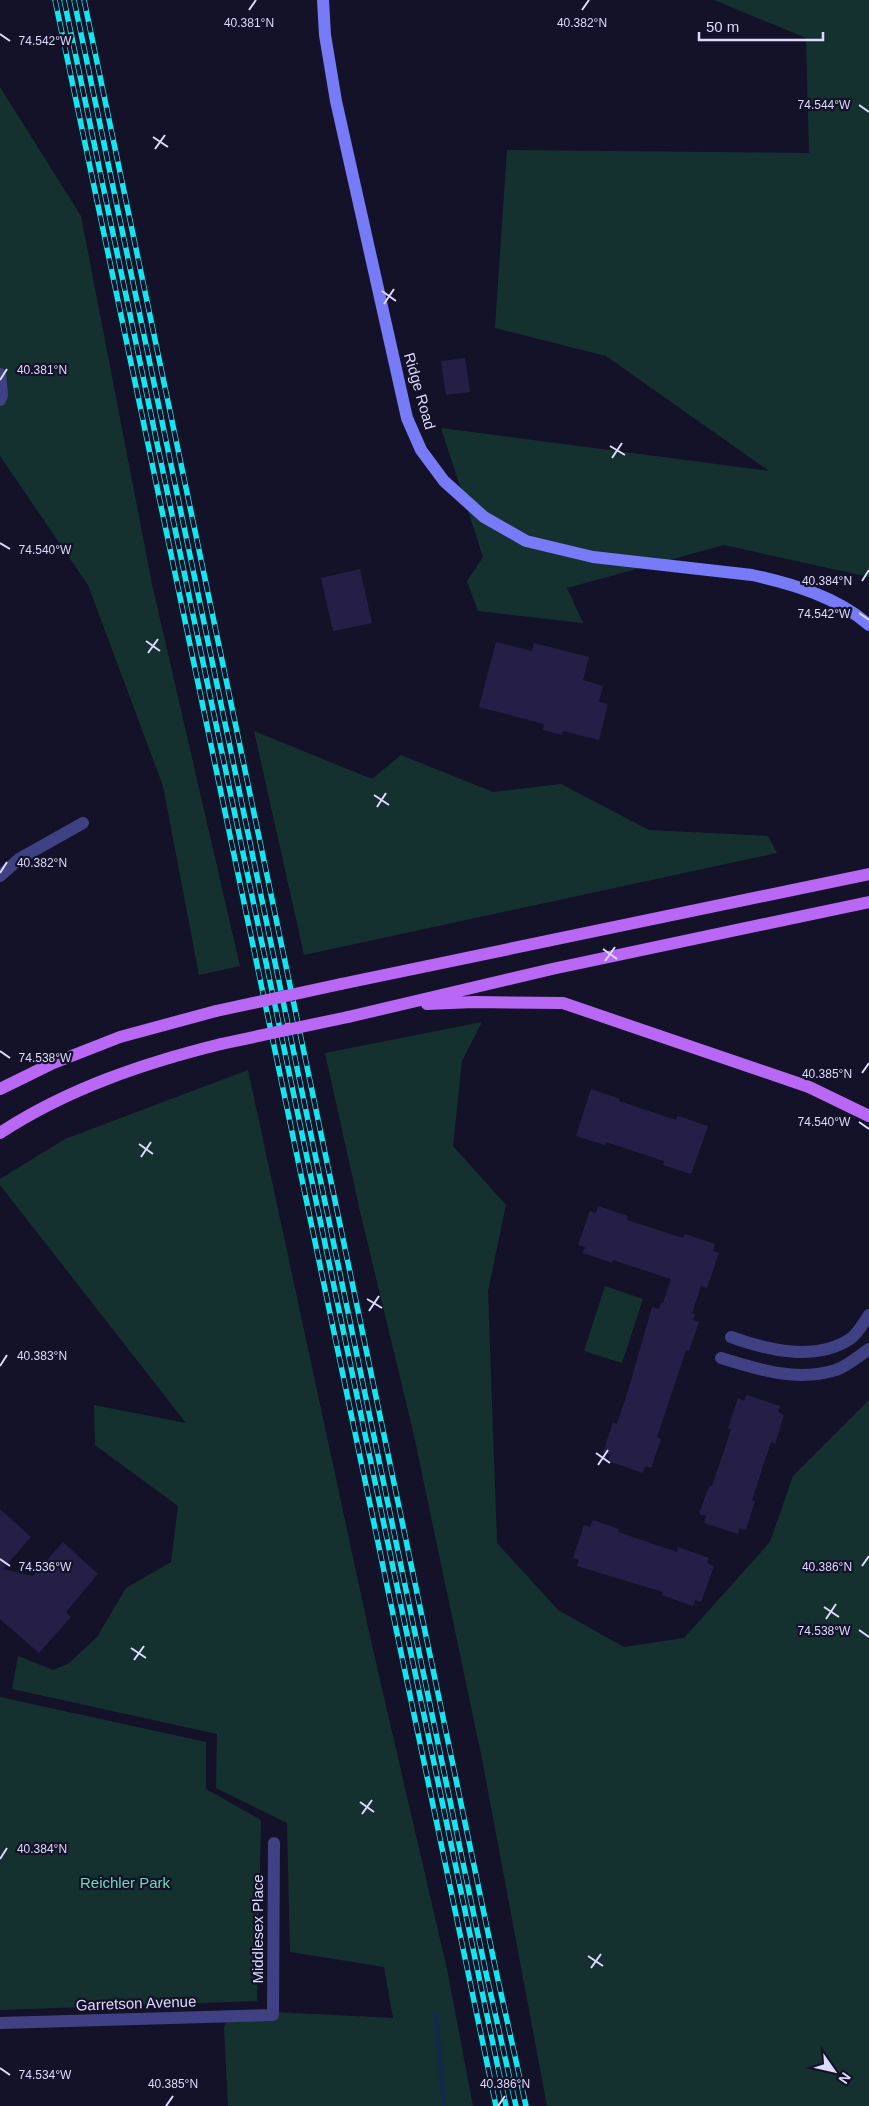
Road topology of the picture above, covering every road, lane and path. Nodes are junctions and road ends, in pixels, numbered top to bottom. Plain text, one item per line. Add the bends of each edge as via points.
1 (323, 0) edge
2 (0, 374) edge
3 (0, 400) edge
4 (869, 625) edge
5 (83, 823) dead end
6 (865, 874) edge
7 (0, 876) edge
8 (869, 902) edge
9 (394, 1006) junction
10 (0, 1088) edge
11 (869, 1116) edge
12 (0, 1132) edge
13 (869, 1315) edge
14 (731, 1337) dead end
15 (869, 1349) edge
16 (721, 1358) dead end
17 (274, 1843) dead end
18 (273, 2015) joint
19 (0, 2023) edge

1 - 4 street, Ridge Road via 336,101 407,418 421,450 444,480 484,516 526,540 593,557 752,575 778,581 836,603
2 - 3 street
5 - 7 street via 20,859
6 - 10 main road, bridge via 216,1010 120,1037
8 - 9 main road via 552,968
9 - 11 main road via 474,1002 563,1003 809,1087
9 - 12 main road, bridge via 178,1055 69,1095
13 - 14 street via 851,1339 825,1349 796,1353
15 - 16 street via 837,1369 800,1377 764,1372
17 - 18 street, Middlesex Place
18 - 19 street, Garretson Avenue

